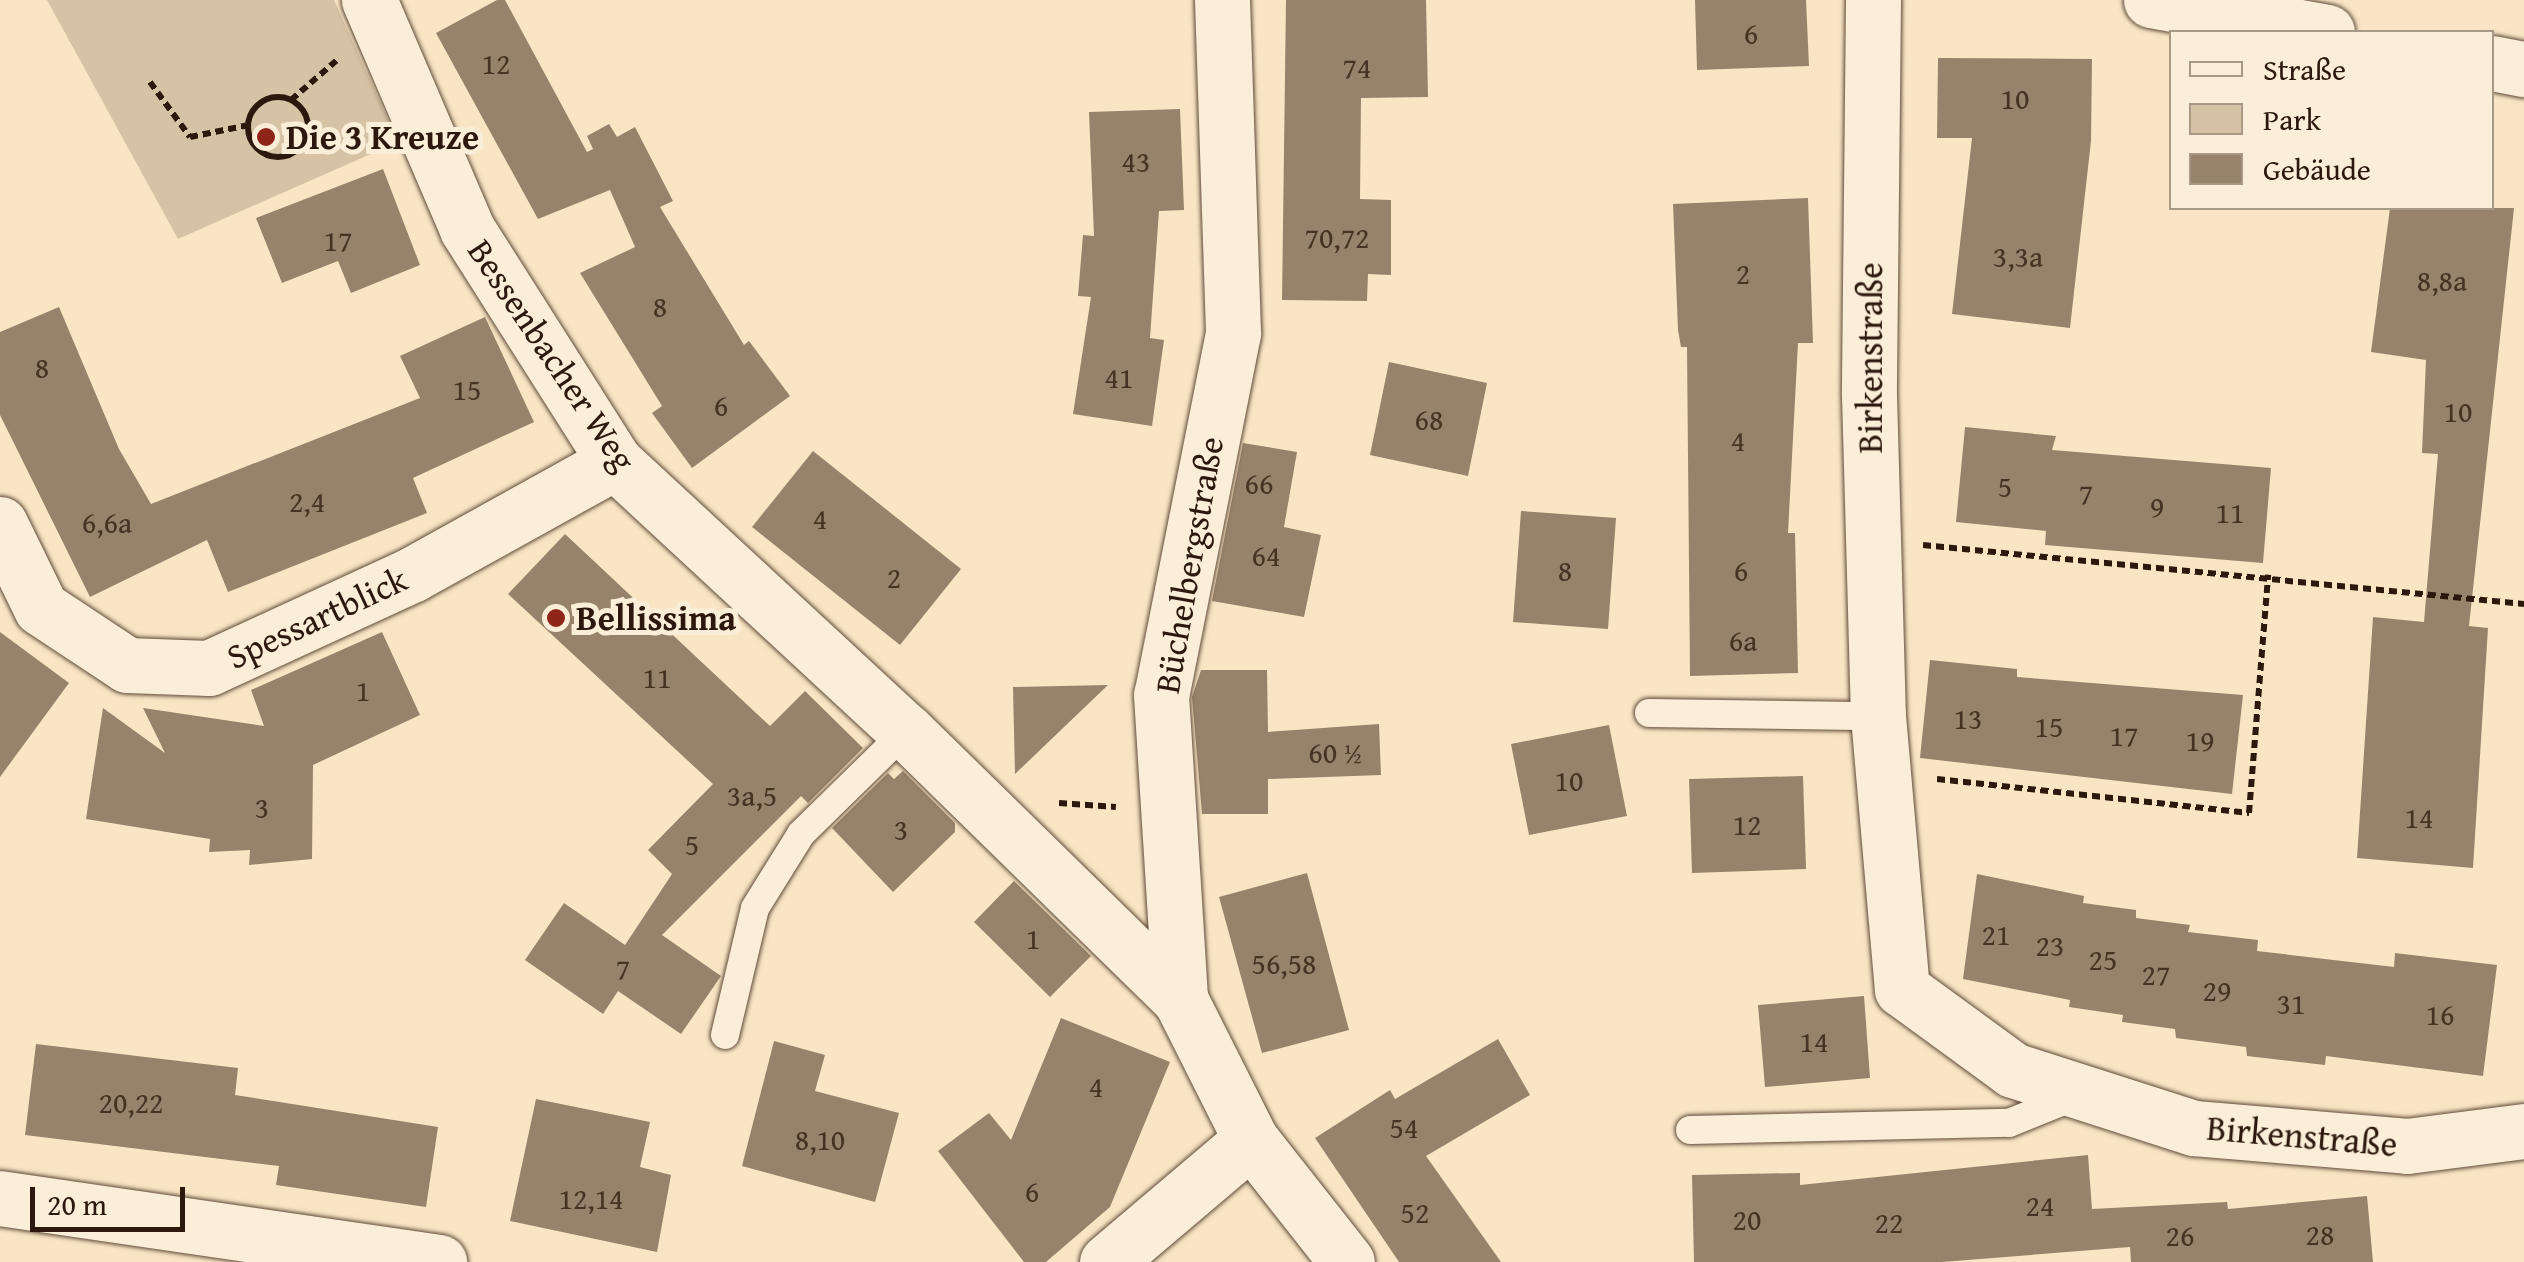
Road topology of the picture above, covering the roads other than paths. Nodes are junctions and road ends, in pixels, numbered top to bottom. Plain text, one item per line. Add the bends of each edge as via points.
1 (369, 0) edge
2 (1222, 0) edge
3 (1873, 0) edge
4 (2151, 0) edge
5 (2316, 30) edge
6 (2494, 63) edge
7 (2524, 69) edge
8 (616, 462) junction
9 (0, 524) edge
10 (1648, 713) dead end
11 (1878, 716) junction
12 (906, 732) junction
13 (1180, 998) junction
14 (725, 1035) dead end
15 (2084, 1093) junction
16 (1690, 1130) dead end
17 (2524, 1131) edge
18 (1252, 1140) junction
19 (0, 1198) edge
20 (439, 1262) edge
21 (1107, 1262) edge
22 (1346, 1262) edge

1 - 8 street, Bessenbacher Weg via 468,228
2 - 13 street, Büchelbergstraße via 1233,333 1161,695
3 - 11 street, Birkenstraße
4 - 5 street
6 - 7 street
8 - 9 street, Spessartblick via 413,574 208,668 127,664 42,608
8 - 12 street, Bessenbacher Weg
10 - 11 lane
11 - 15 street, Birkenstraße via 1902,989 2013,1070
12 - 13 street, Bessenbacher Weg
12 - 14 lane via 802,834 755,908
13 - 18 street, Büchelbergstraße
15 - 16 lane via 2008,1123
15 - 17 street, Birkenstraße via 2194,1128 2407,1146
18 - 21 street
18 - 22 street, Büchelbergstraße
19 - 20 street

